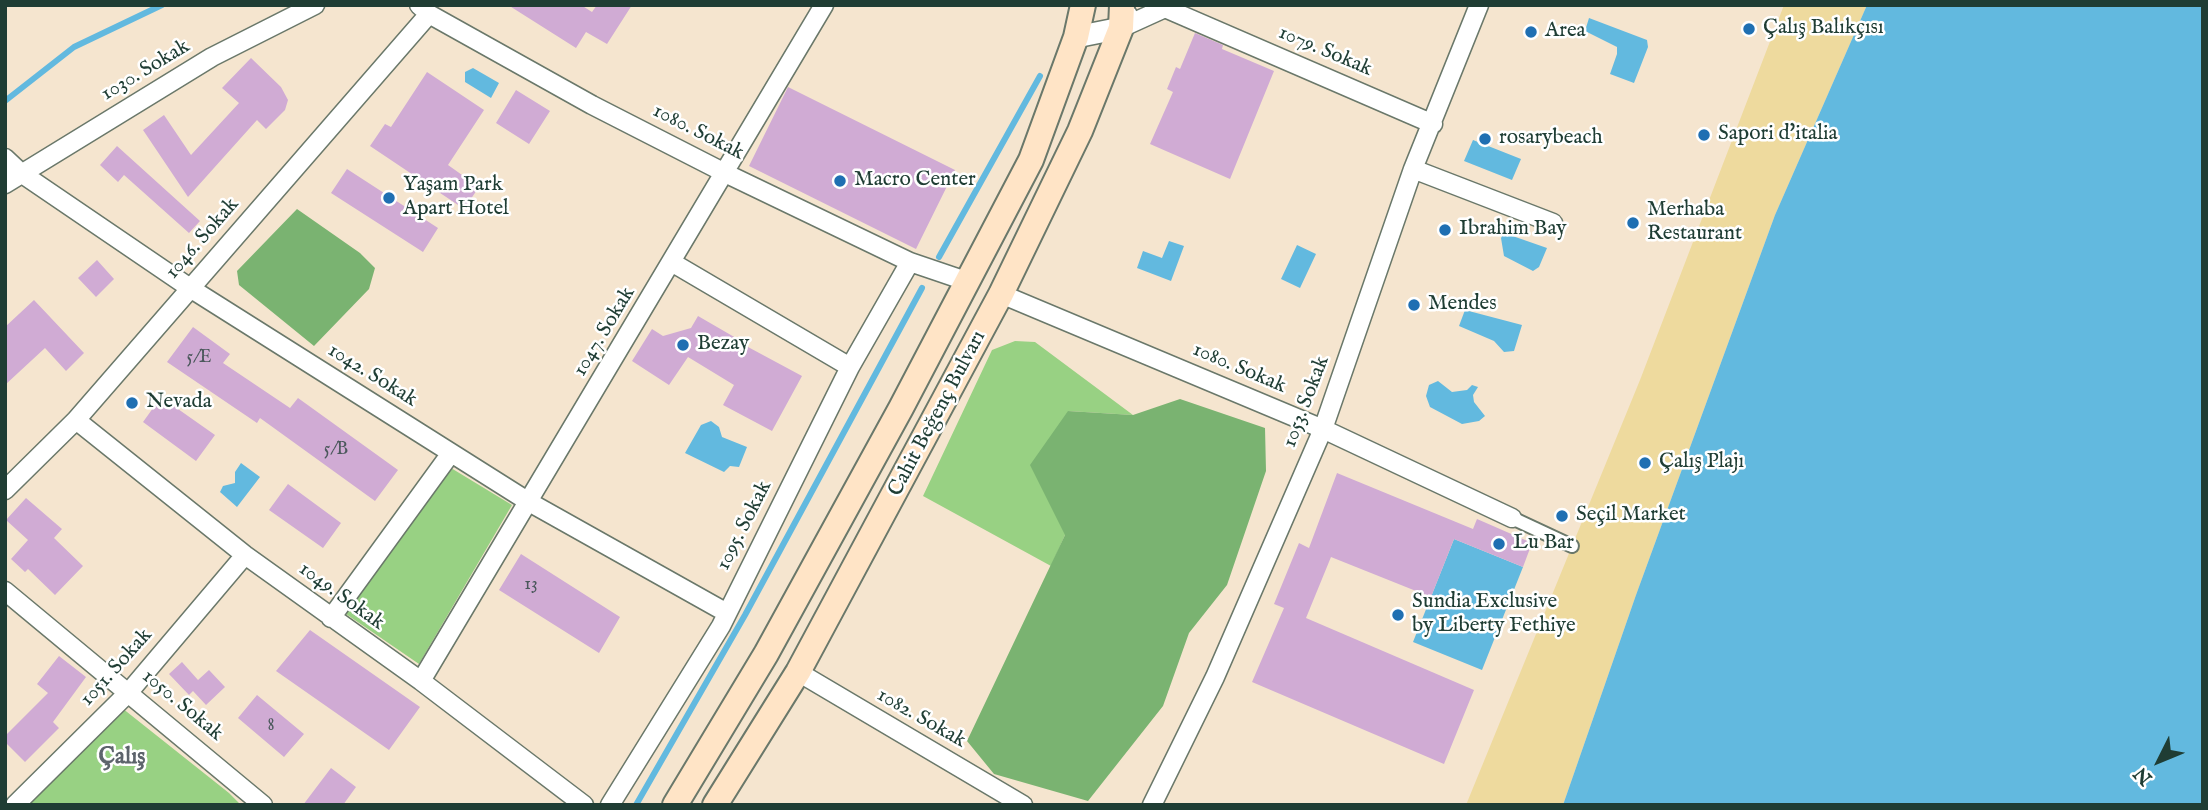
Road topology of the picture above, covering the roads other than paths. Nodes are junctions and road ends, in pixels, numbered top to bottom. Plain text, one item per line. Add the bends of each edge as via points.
1 (315, 5) edge
2 (824, 5) edge
3 (1083, 5) edge
4 (1132, 5) edge
5 (1479, 5) edge
6 (424, 9) edge
7 (1121, 17) edge
8 (1076, 37) junction
9 (1433, 124) junction
10 (5, 158) edge
11 (1413, 169) junction
12 (21, 173) junction
13 (727, 174) junction
14 (5, 184) edge
15 (1553, 223) dead end
16 (910, 262) junction
17 (673, 263) junction
18 (966, 281) junction
19 (190, 288) junction
20 (1001, 294) junction
21 (850, 367) junction
22 (76, 420) junction
23 (1323, 429) junction
24 (452, 453) junction
25 (5, 490) edge
26 (529, 502) junction
27 (1512, 518) joint
28 (1572, 546) dead end
29 (244, 555) junction
30 (5, 591) edge
31 (727, 613) junction
32 (331, 618) junction
33 (798, 672) junction
34 (421, 681) junction
35 (129, 692) junction
36 (15, 805) edge
37 (263, 805) edge
38 (584, 805) edge
39 (610, 805) edge
40 (675, 805) edge
41 (715, 805) edge
42 (1023, 805) edge
43 (1152, 805) edge

1 - 12 street, 1030. Sokak via 212,57
2 - 13 street, 1047. Sokak
3 - 8 main road, Cahit Beğenç Bulvarı
4 - 7 street
5 - 9 street, 1053. Sokak
6 - 13 street, 1080. Sokak via 592,105
6 - 19 street, 1046. Sokak
7 - 8 street
7 - 9 street, 1079. Sokak via 1165,8
7 - 20 main road, Cahit Beğenç Bulvarı via 1080,131
8 - 18 main road, Cahit Beğenç Bulvarı via 1031,160
9 - 11 street, 1053. Sokak
10 - 12 street, 1042. Sokak
11 - 15 street
11 - 23 street, 1053. Sokak
12 - 14 street, 1030. Sokak
12 - 19 street, 1042. Sokak
13 - 16 street, 1080. Sokak
13 - 17 street, 1047. Sokak
16 - 18 street, 1080. Sokak
16 - 21 street, 1095. Sokak
17 - 21 street
17 - 26 street, 1047. Sokak
18 - 40 main road, Cahit Beğenç Bulvarı via 772,643
19 - 22 street, 1046. Sokak
19 - 24 street, 1042. Sokak
20 - 23 street, 1080. Sokak
20 - 33 main road, Cahit Beğenç Bulvarı
21 - 31 street, 1095. Sokak
22 - 25 street, 1046. Sokak
22 - 29 street, 1049. Sokak
23 - 27 street, 1080. Sokak
23 - 43 street, 1053. Sokak via 1215,677
24 - 26 street, 1042. Sokak
24 - 32 street
26 - 31 street, 1042. Sokak
26 - 34 street, 1047. Sokak
27 - 28 street, 1080. Sokak
29 - 32 street, 1049. Sokak
29 - 35 street, 1051. Sokak
30 - 35 street, 1050. Sokak
31 - 39 street, 1095. Sokak
32 - 34 street, 1049. Sokak
33 - 41 main road, Cahit Beğenç Bulvarı
33 - 42 street, 1082. Sokak
34 - 38 street, 1049. Sokak
35 - 36 street, 1051. Sokak
35 - 37 street, 1050. Sokak

